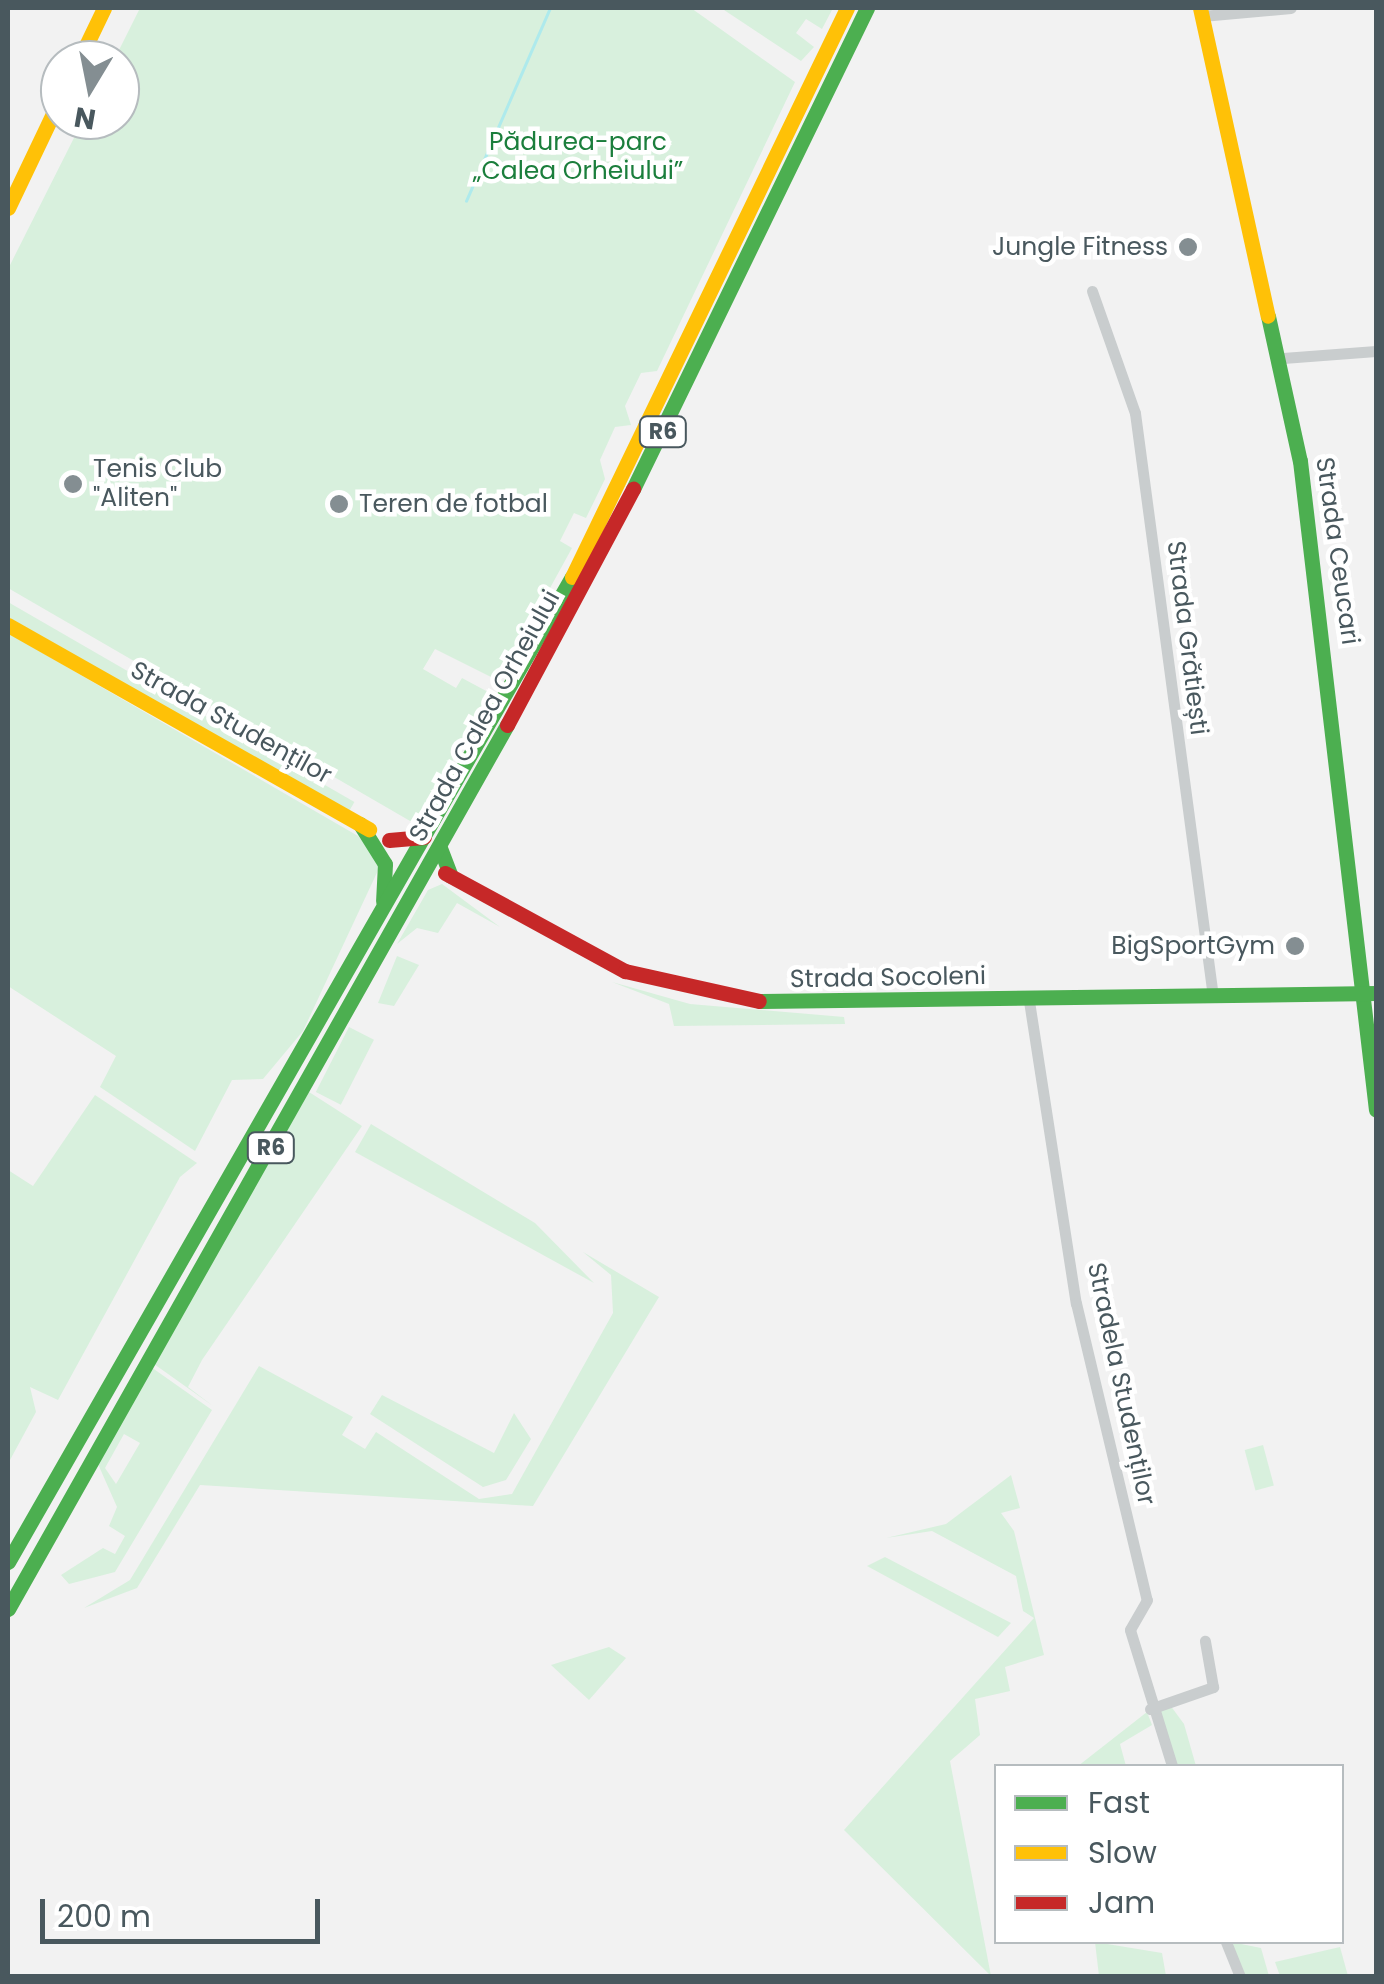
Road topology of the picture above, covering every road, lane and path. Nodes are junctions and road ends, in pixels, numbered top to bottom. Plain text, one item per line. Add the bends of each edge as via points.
1 (104, 8) edge
2 (847, 8) edge
3 (867, 8) edge
4 (1291, 8) edge
5 (1201, 12) edge
6 (88, 40) edge
7 (40, 140) edge
8 (8, 208) edge
9 (1092, 291) dead end
10 (1376, 351) edge
11 (1283, 358) junction
12 (652, 412) junction
13 (669, 420) junction
14 (8, 625) edge
15 (360, 824) junction
16 (424, 838) junction
17 (389, 840) junction
18 (440, 848) junction
19 (414, 856) junction
20 (430, 864) junction
21 (451, 876) junction
22 (380, 918) junction
23 (1371, 993) edge
24 (1213, 997) junction
25 (1029, 1001) junction
26 (1376, 1110) edge
27 (245, 1152) junction
28 (262, 1162) junction
29 (8, 1562) edge
30 (24, 1581) junction
31 (8, 1610) edge
32 (1205, 1641) dead end
33 (1150, 1709) junction
34 (1171, 1764) edge
35 (1227, 1944) edge
36 (1240, 1976) edge

1 - 6 main road
2 - 12 main road, Strada Calea Orheiului / R6
3 - 13 main road, Strada Calea Orheiului / R6
4 - 5 street
5 - 11 main road, Strada Ceucari
7 - 8 main road
9 - 24 street, Strada Grătiești via 1136,413
10 - 11 street
11 - 23 main road, Strada Ceucari
12 - 13 main road
12 - 16 main road, Strada Calea Orheiului / R6 via 562,597
13 - 18 main road, Strada Calea Orheiului / R6
14 - 15 main road, Strada Studenților
15 - 17 main road, Strada Studenților
15 - 22 main road via 386,870
16 - 17 main road
16 - 19 main road, Strada Calea Orheiului / R6
17 - 19 main road, Strada Studenților
18 - 20 main road, Strada Calea Orheiului / R6
18 - 21 main road
19 - 20 main road, Strada Studenților
19 - 22 main road, Strada Calea Orheiului / R6
20 - 21 main road, Strada Socoleni
20 - 28 main road, Strada Calea Orheiului / R6
21 - 25 main road, Strada Socoleni via 604,962 695,993 810,1005
22 - 27 main road, Strada Calea Orheiului / R6
23 - 24 main road, Strada Socoleni
23 - 26 main road, Strada Ceucari
24 - 25 main road, Strada Socoleni
25 - 33 street, Stradela Studenților via 1076,1303 1147,1600 1130,1630
27 - 28 main road
27 - 29 main road, Strada Calea Orheiului / R6
28 - 30 main road, Strada Calea Orheiului / R6
29 - 30 main road
30 - 31 main road, R6
32 - 33 street via 1213,1687
33 - 34 street, Stradela Studenților
35 - 36 street

